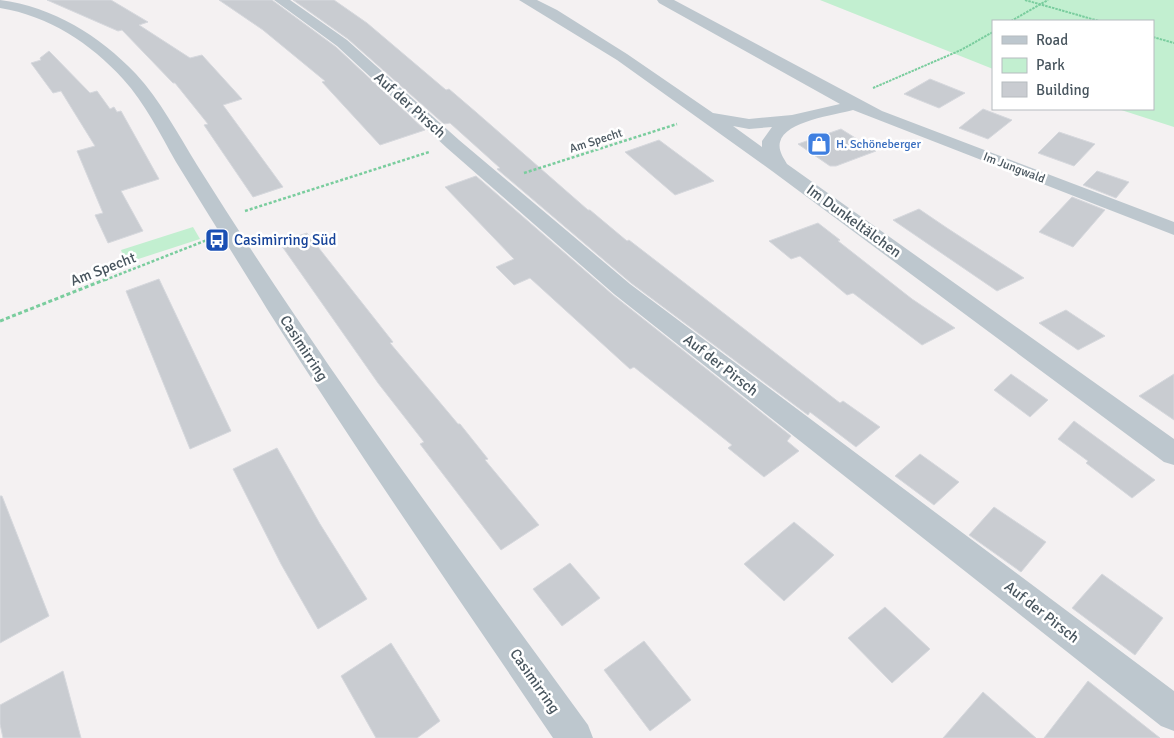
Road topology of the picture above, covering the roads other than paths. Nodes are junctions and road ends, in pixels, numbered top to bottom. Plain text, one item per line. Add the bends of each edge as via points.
1 (281, 0) edge
2 (526, 0) edge
3 (664, 0) edge
4 (0, 4) edge
5 (855, 105) junction
6 (703, 115) junction
7 (792, 120) junction
8 (779, 167) junction
9 (1174, 229) edge
10 (1174, 454) edge
11 (1174, 713) edge
12 (575, 738) edge

1 - 11 street, Auf der Pirsch via 342,44 622,289
2 - 6 street, Im Dunkeltälchen via 622,58
3 - 5 street, Im Jungwald
4 - 12 street, Casimirring via 27,9 78,34 125,70 310,356
5 - 7 street
5 - 9 street, Im Jungwald
6 - 7 street via 744,123
6 - 8 street, Im Dunkeltälchen
7 - 8 street via 772,141 771,151
8 - 10 street, Im Dunkeltälchen

